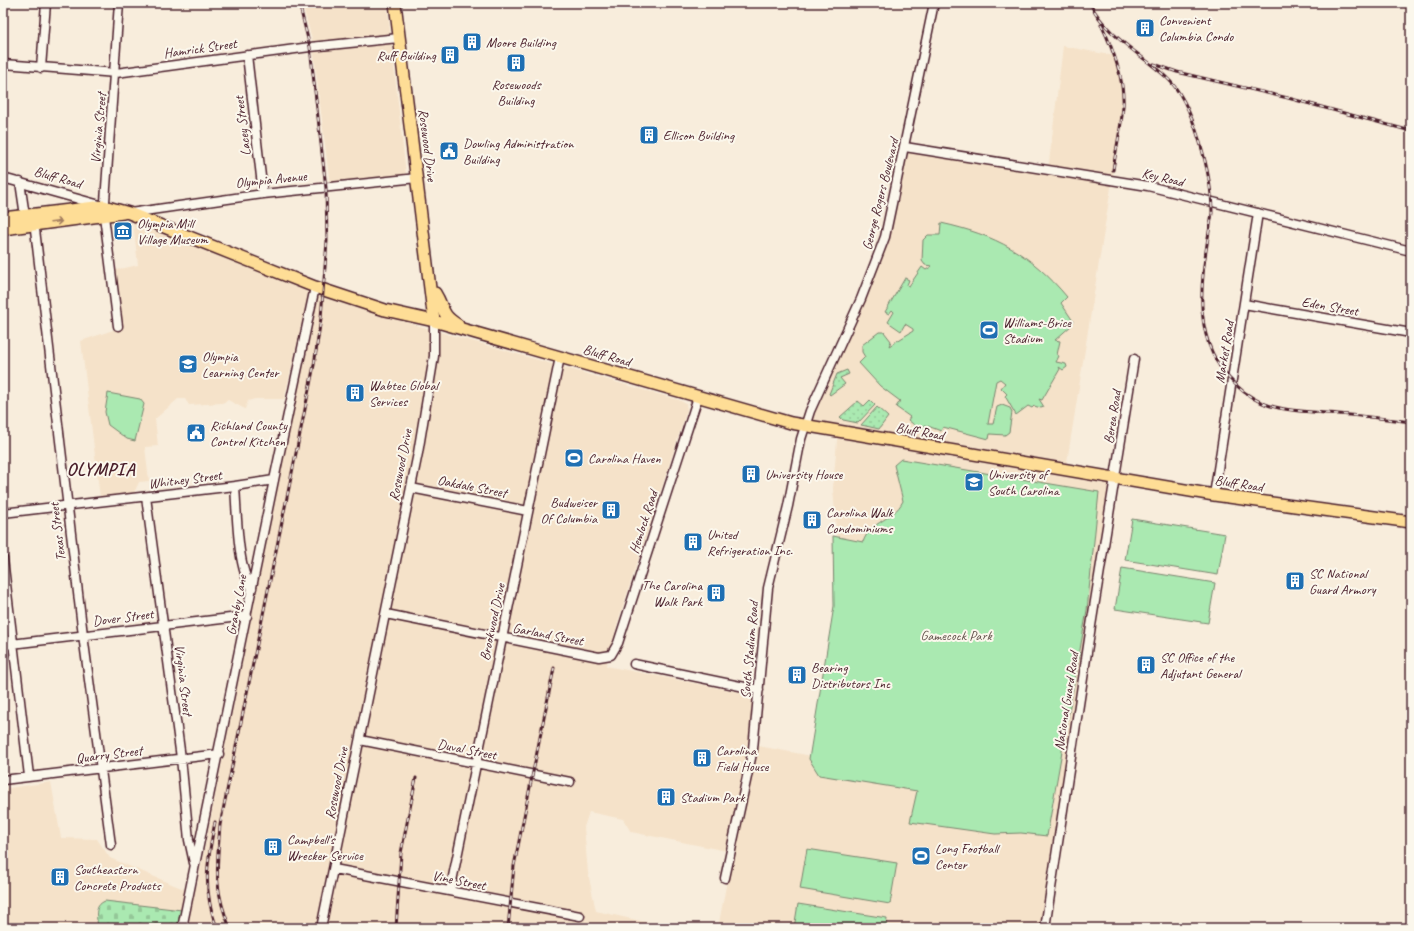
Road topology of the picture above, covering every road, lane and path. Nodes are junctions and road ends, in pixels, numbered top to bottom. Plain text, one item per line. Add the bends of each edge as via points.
1 (46, 3) edge
2 (120, 3) edge
3 (396, 3) edge
4 (934, 3) edge
5 (400, 38) junction
6 (247, 55) junction
7 (4, 64) dead end
8 (42, 68) junction
9 (116, 73) junction
10 (905, 147) junction
11 (3, 178) edge
12 (417, 178) junction
13 (20, 182) junction
14 (263, 194) junction
15 (75, 198) junction
16 (74, 210) junction
17 (104, 211) junction
18 (1258, 212) junction
19 (129, 213) junction
20 (3, 218) edge
21 (31, 218) junction
22 (3, 229) edge
23 (1411, 251) edge
24 (430, 285) junction
25 (315, 287) junction
26 (1244, 304) junction
27 (434, 321) junction
28 (118, 326) dead end
29 (467, 331) junction
30 (1411, 333) edge
31 (560, 357) junction
32 (1134, 359) dead end
33 (698, 397) junction
34 (805, 426) junction
35 (1115, 478) junction
36 (274, 480) junction
37 (235, 486) junction
38 (411, 488) junction
39 (1214, 494) junction
40 (146, 497) junction
41 (67, 506) junction
42 (528, 511) junction
43 (3, 513) edge
44 (1411, 522) edge
45 (3, 559) edge
46 (252, 588) junction
47 (386, 614) junction
48 (246, 616) junction
49 (164, 625) junction
50 (83, 635) junction
51 (502, 638) junction
52 (13, 644) junction
53 (3, 645) edge
54 (611, 654) joint
55 (634, 664) dead end
56 (759, 690) junction
57 (360, 740) junction
58 (219, 754) junction
59 (181, 758) junction
60 (476, 764) junction
61 (101, 768) junction
62 (29, 776) junction
63 (3, 780) edge
64 (570, 782) dead end
65 (111, 846) dead end
66 (194, 866) junction
67 (334, 869) junction
68 (725, 878) dead end
69 (450, 892) junction
70 (580, 916) dead end
71 (182, 928) edge
72 (321, 928) edge
73 (1045, 928) edge

1 - 8 street
2 - 9 street, Virginia Street
3 - 5 main road, Rosewood Drive
4 - 10 street, George Rogers Boulevard
5 - 6 street, Hamrick Street
5 - 12 main road, Rosewood Drive
6 - 9 street, Hamrick Street
6 - 14 street, Lacey Street
7 - 8 street, Hamrick Street
8 - 9 street, Hamrick Street
9 - 17 street, Virginia Street
10 - 18 street, Key Road via 1148,186
10 - 34 street, George Rogers Boulevard via 879,254
11 - 13 street, Bluff Road
12 - 14 street, Olympia Avenue
12 - 24 main road, Rosewood Drive
13 - 15 street, Bluff Road
13 - 21 street, Texas Street
14 - 19 street, Olympia Avenue
15 - 16 street
15 - 17 street, Bluff Road
16 - 17 main road, Olympia Avenue
16 - 21 main road, Olympia Avenue
17 - 19 main road, Olympia Avenue
21 -> 17 main road, Olympia Avenue
17 - 28 street, Virginia Street
18 - 23 street, Key Road
18 - 26 street, Market Road
19 - 25 main road, Bluff Road
20 - 21 main road, Olympia Avenue
21 - 22 main road, Olympia Avenue
21 - 41 street, Texas Street
24 - 27 main road, Rosewood Drive
24 - 29 main road via 446,317
25 - 27 main road, Bluff Road via 385,310
25 - 36 street, Granby Lane
26 - 30 street, Eden Street
26 - 39 street, Market Road
27 - 29 main road, Bluff Road
27 - 38 street, Rosewood Drive via 434,356
29 - 31 main road, Bluff Road
31 - 33 main road, Bluff Road
31 - 42 street, Brookwood Drive
32 - 35 street, Berea Road
33 - 34 main road, Bluff Road
33 - 54 street, Hemlock Road via 618,643
34 - 35 main road, Bluff Road
34 - 56 street, South Stadium Road via 768,588
35 - 39 main road, Bluff Road
35 - 73 street, National Guard Road
36 - 37 street, Whitney Street
36 - 46 street, Granby Lane
37 - 40 street, Whitney Street
37 - 46 street via 243,566
38 - 42 street, Oakdale Street
38 - 47 street, Rosewood Drive
39 - 44 main road, Bluff Road
40 - 41 street, Whitney Street
40 - 49 street, Virginia Street
41 - 43 street, Whitney Street
41 - 50 street, Texas Street
42 - 51 street, Brookwood Drive
45 - 52 street
46 - 48 street, Granby Lane
47 - 51 street, Garland Street
47 - 57 street, Rosewood Drive
48 - 49 street, Dover Street
48 - 58 street, Granby Lane
49 - 50 street, Dover Street
49 - 59 street, Virginia Street
50 - 52 street, Dover Street
50 - 61 street, Texas Street
51 - 54 street, Garland Street via 599,658
51 - 60 street, Brookwood Drive
52 - 53 street, Dover Street
52 - 62 street
55 - 56 street
56 - 68 street, South Stadium Road via 753,749
57 - 60 street, Duval Street
57 - 67 street, Rosewood Drive
58 - 59 street, Quarry Street
58 - 66 street, Granby Lane
59 - 61 street, Quarry Street
59 - 66 street, Virginia Street
60 - 64 street, Duval Street
60 - 69 street, Brookwood Drive
61 - 62 street, Quarry Street
61 - 65 street, Texas Street
62 - 63 street, Quarry Street
66 - 71 street, Granby Lane
67 - 69 street, Vine Street
67 - 72 street, Rosewood Drive
69 - 70 street, Vine Street

